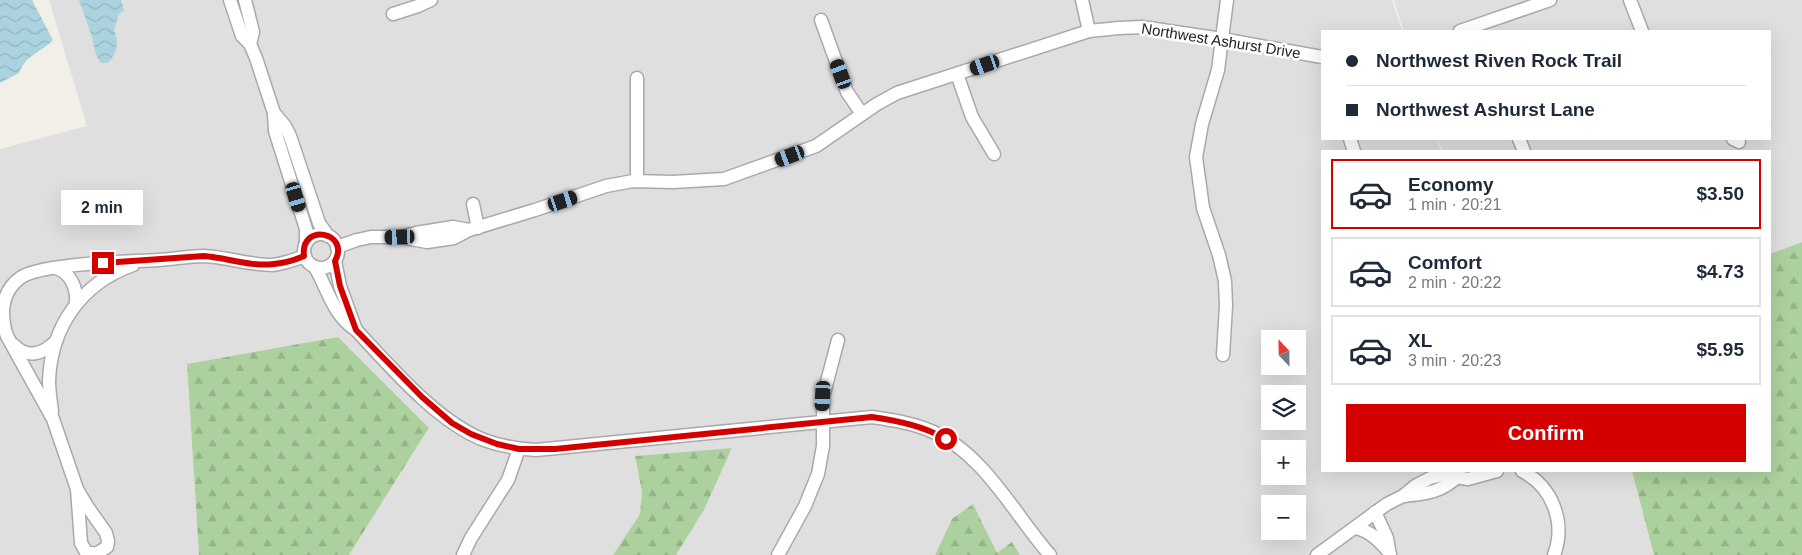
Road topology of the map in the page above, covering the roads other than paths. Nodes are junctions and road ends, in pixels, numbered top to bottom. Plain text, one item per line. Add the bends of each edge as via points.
1 (230, 0) edge
2 (245, 0) edge
3 (430, 0) edge
4 (1082, 0) edge
5 (1227, 0) edge
6 (1550, 0) edge
7 (1630, 0) edge
8 (393, 14) dead end
9 (821, 20) dead end
10 (1480, 28) edge
11 (1467, 30) edge
12 (1642, 30) edge
13 (1089, 31) junction
14 (1222, 38) junction
15 (250, 44) junction
16 (1321, 57) edge
17 (957, 74) junction
18 (637, 78) dead end
19 (274, 113) junction
20 (862, 114) junction
21 (994, 154) dead end
22 (638, 181) junction
23 (472, 204) dead end
24 (474, 229) junction
25 (328, 236) junction
26 (306, 243) junction
27 (337, 247) junction
28 (304, 256) junction
29 (145, 260) junction
30 (335, 261) junction
31 (315, 267) junction
32 (56, 268) junction
33 (76, 303) junction
34 (356, 330) junction
35 (838, 340) dead end
36 (10, 342) junction
37 (55, 342) junction
38 (1222, 355) dead end
39 (53, 419) junction
40 (823, 422) junction
41 (519, 449) junction
42 (1494, 472) edge
43 (1523, 472) edge
44 (1457, 473) edge
45 (77, 489) dead end
46 (1376, 512) junction
47 (1355, 528) junction
48 (1389, 553) edge
49 (463, 555) edge
50 (778, 555) edge
51 (1050, 555) edge
52 (1316, 555) edge
53 (1554, 555) edge

1 - 15 street via 242,36
2 - 15 street via 253,32
3 - 8 street
4 - 13 street
5 - 14 street
6 - 10 street
7 - 12 street
9 - 20 street via 847,92
10 - 11 street
13 - 14 street, Northwest Ashurst Drive via 1142,27
13 - 17 street, Northwest Ashurst Drive
14 - 16 street, Northwest Ashurst Drive
14 - 38 street via 1218,70 1196,157 1203,208 1225,281
15 - 19 street
17 - 20 street, Northwest Ashurst Drive via 897,93
17 - 21 street via 972,117
18 - 22 street
19 - 25 street via 290,136 319,223
19 - 26 street via 274,131 306,229
20 - 22 street, Northwest Ashurst Drive via 816,146 724,179
22 - 24 street, Northwest Ashurst Drive via 606,186
23 - 24 street
24 - 27 street, Northwest Ashurst Drive via 454,238 427,242 400,237 364,239
25 - 26 street via 320,234
25 - 27 street
26 - 28 street
27 - 30 street
28 - 29 street via 273,265 204,256
28 - 31 street
29 - 32 street
29 - 33 street via 106,277
30 - 31 street via 326,268
30 - 34 street
31 - 34 street via 338,315
32 - 33 street via 70,278 76,290
32 - 36 street via 21,277 9,290 2,316
33 - 37 street
34 - 41 street via 452,423 485,440
35 - 40 street via 823,396
36 - 37 street via 29,354 43,352
36 - 39 street
37 - 39 street via 49,384
39 - 45 street
40 - 41 street via 555,449
40 - 50 street via 818,474 805,506
40 - 51 street via 872,417 903,421 942,437 981,466
41 - 49 street via 508,480
42 - 44 street via 1468,479
43 - 53 street via 1537,482 1556,509 1560,534
44 - 46 street via 1430,478
46 - 47 street
46 - 48 street via 1387,538
47 - 48 street via 1370,533
47 - 52 street

